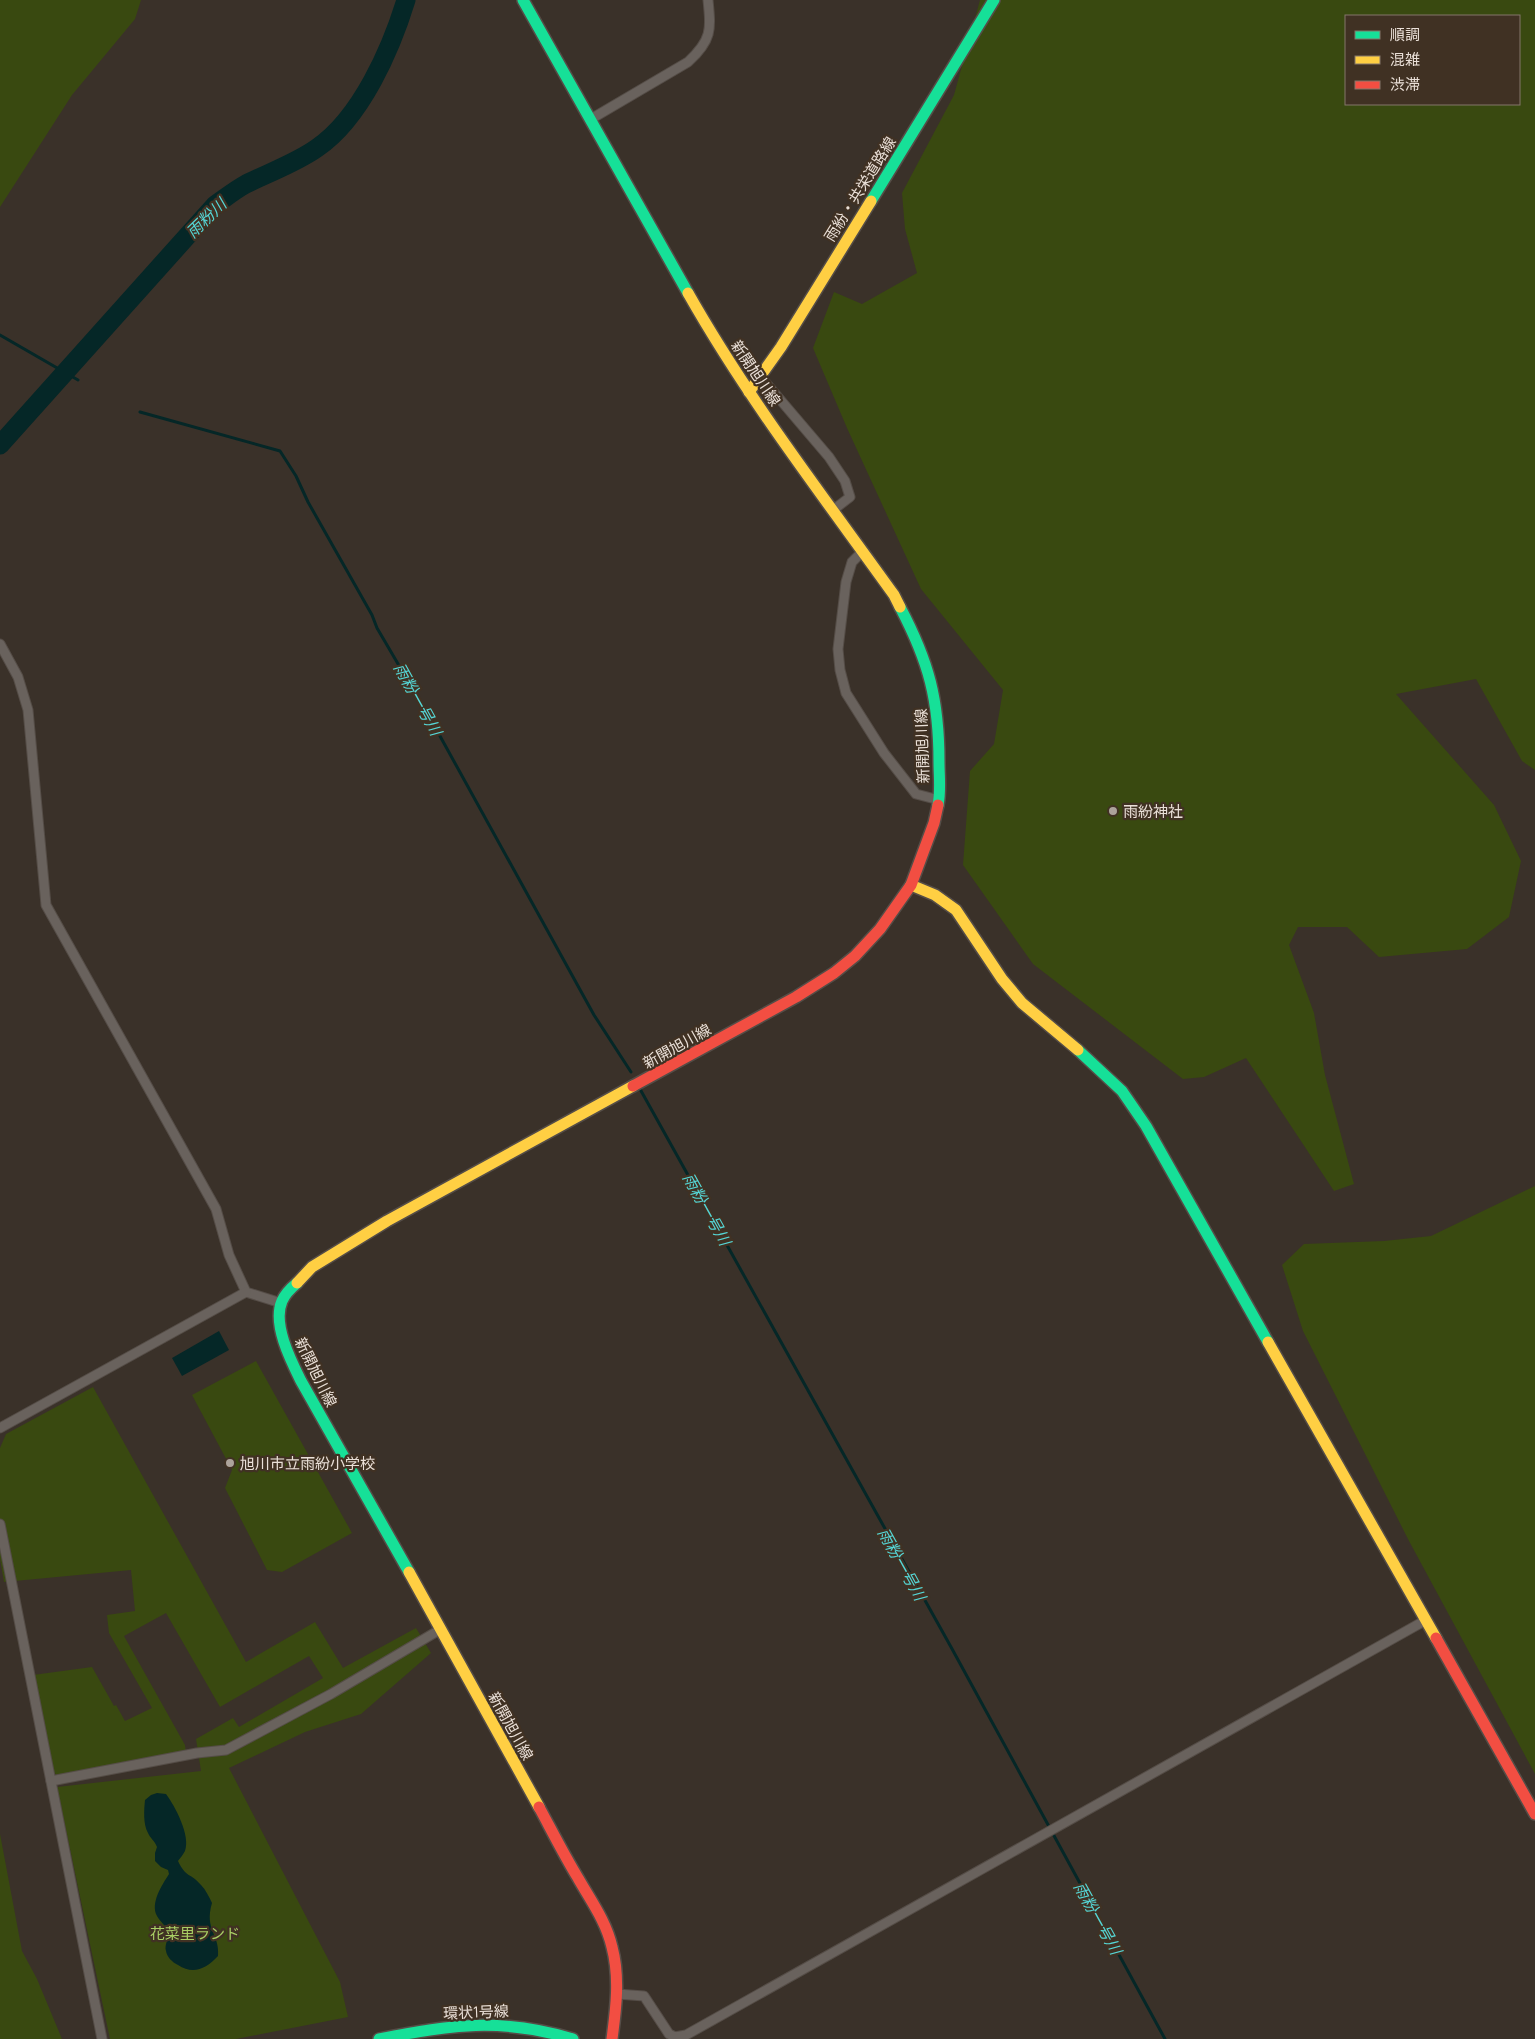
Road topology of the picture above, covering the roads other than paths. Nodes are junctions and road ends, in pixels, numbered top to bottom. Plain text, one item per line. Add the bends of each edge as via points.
1 (523, 0) edge
2 (708, 0) edge
3 (994, 0) edge
4 (591, 119) junction
5 (760, 376) junction
6 (749, 392) junction
7 (833, 510) junction
8 (863, 551) junction
9 (0, 644) edge
10 (939, 800) junction
11 (911, 885) junction
12 (246, 1292) junction
13 (281, 1303) junction
14 (0, 1428) edge
15 (0, 1524) edge
16 (2, 1548) edge
17 (4, 1563) edge
18 (5, 1576) edge
19 (1426, 1620) junction
20 (441, 1629) junction
21 (51, 1781) junction
22 (1535, 1814) edge
23 (617, 1994) junction
24 (102, 2039) edge
25 (379, 2039) edge
26 (573, 2039) edge
27 (612, 2039) edge

1 - 4 main road, 新開旭川線
2 - 4 street via 710,25 707,40 697,54
3 - 5 main road, 雨紛・共栄道路線
4 - 6 main road, 新開旭川線 via 713,337
5 - 6 main road, 雨紛・共栄道路線
5 - 7 street via 829,457 845,481 850,497
6 - 7 main road, 新開旭川線
7 - 8 main road, 新開旭川線
8 - 10 main road, 新開旭川線 via 894,595 918,641 928,670 939,733
8 - 10 street via 852,562 842,610 838,649 846,693 884,753 916,794
9 - 12 street via 18,678 28,710 46,905 216,1209 229,1255
10 - 11 main road, 新開旭川線
11 - 13 main road, 新開旭川線 via 880,929 834,973 796,997 387,1221 312,1267 295,1282
11 - 19 main road via 935,894 956,910 1022,1003 1092,1062 1132,1105
12 - 13 street
12 - 14 street
13 - 20 main road, 新開旭川線 via 281,1330 290,1358
15 - 16 street
16 - 17 street
17 - 18 street
18 - 21 street
19 - 22 main road
19 - 23 street via 686,2035 675,2037 669,2034 644,1996
20 - 21 street via 331,1694 226,1750
20 - 23 main road, 新開旭川線 via 603,1919 613,1948
21 - 24 street
23 - 27 main road, 新開旭川線
25 - 26 main road, 環状1号線 via 432,2029 491,2024 523,2026

